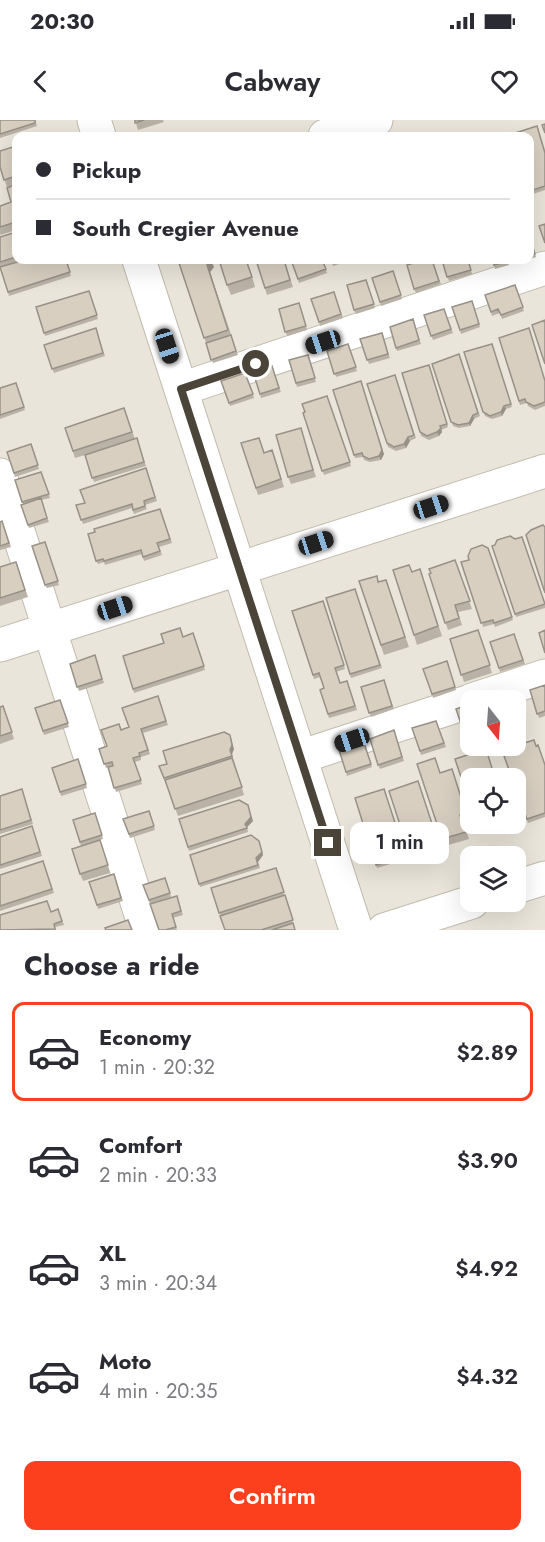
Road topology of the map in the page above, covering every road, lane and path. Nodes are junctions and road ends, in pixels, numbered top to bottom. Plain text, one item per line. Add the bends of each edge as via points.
1 (376, 120) edge
2 (338, 132) edge
3 (140, 264) edge
4 (545, 268) edge
5 (181, 389) junction
6 (545, 471) edge
7 (0, 475) edge
8 (239, 568) junction
9 (50, 629) junction
10 (0, 645) edge
11 (545, 676) edge
12 (504, 690) edge
13 (460, 705) edge
14 (300, 757) junction
15 (545, 878) edge
16 (526, 884) edge
17 (460, 906) edge
18 (146, 930) edge
19 (356, 930) edge
20 (384, 930) edge

1 - 2 street
3 - 5 street
4 - 5 street
5 - 8 street
6 - 8 street
7 - 9 street
8 - 9 street
8 - 14 street
9 - 10 street
9 - 18 street
11 - 12 street
13 - 14 street
14 - 19 street
15 - 16 street
17 - 20 street

